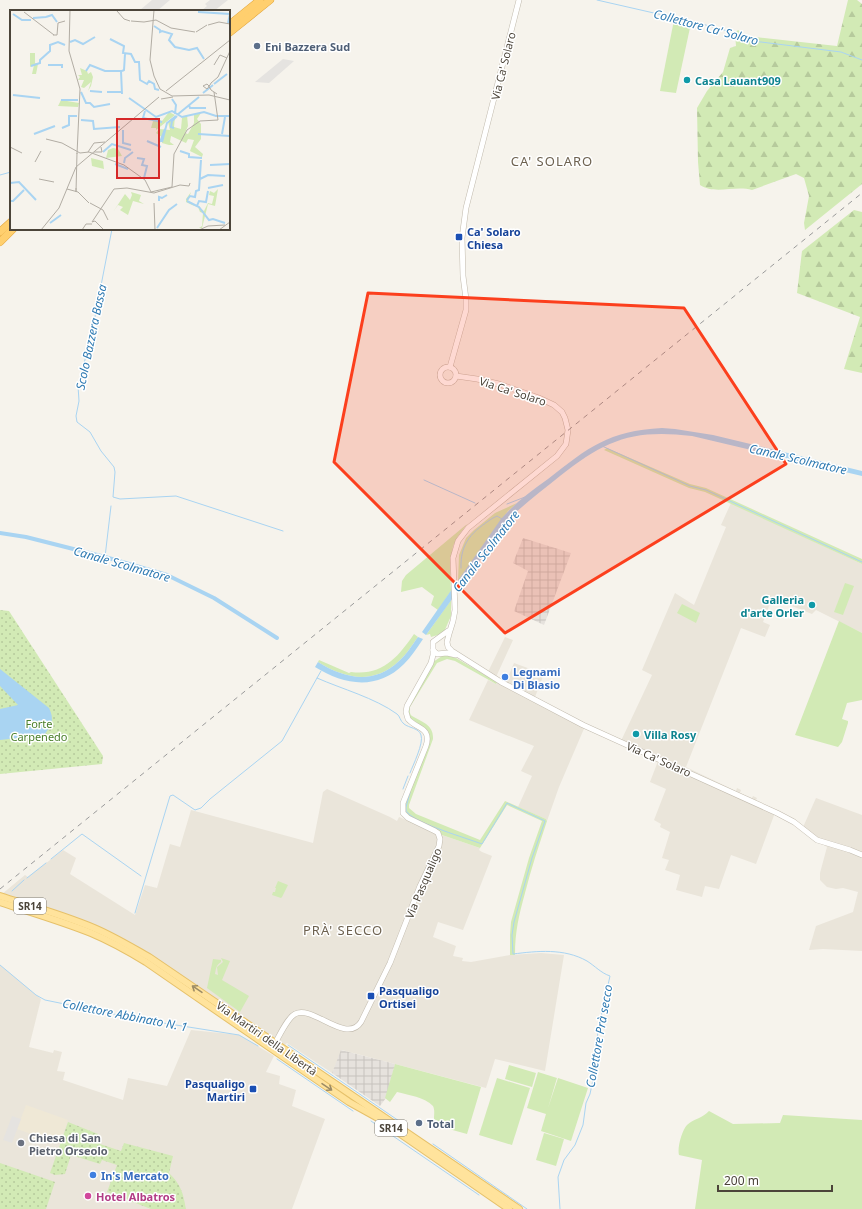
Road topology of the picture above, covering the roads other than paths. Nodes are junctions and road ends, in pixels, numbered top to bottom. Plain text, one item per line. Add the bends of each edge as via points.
1 (260, 0) edge
2 (270, 0) edge
3 (519, 0) edge
4 (230, 24) edge
5 (230, 32) edge
6 (10, 223) edge
7 (12, 230) edge
8 (0, 232) edge
9 (0, 242) edge
10 (450, 367) junction
11 (456, 376) junction
12 (450, 628) junction
13 (440, 638) junction
14 (448, 644) junction
15 (433, 650) junction
16 (442, 654) junction
17 (459, 656) junction
18 (431, 662) junction
19 (862, 855) edge
20 (0, 896) edge
21 (0, 902) edge
22 (59, 918) junction
23 (275, 1043) junction
24 (272, 1049) junction
25 (509, 1209) edge
26 (519, 1209) edge

1 - 4 highway
2 - 5 highway
3 - 10 street, Via Ca' Solaro via 462,227 462,271 466,310
6 - 8 highway
7 - 9 highway
10 - 11 street via 456,372
10 - 11 street, Via Ca' Solaro via 441,371 442,380 452,383
11 - 12 street, Via Ca' Solaro via 493,382 549,402 562,412 568,430 566,444 557,456 464,533 458,541 453,554 455,616
12 - 13 street
12 - 14 street, Via Ca' Solaro
13 - 14 street, Via Ca' Solaro
13 - 15 street via 433,642
14 - 16 street, Via Ca' Solaro
14 - 17 street, Via Ca' Solaro
15 - 16 street, Via Ca' Solaro
15 - 18 street, Via Pasqualigo
16 - 17 street, Via Ca' Solaro
16 - 18 street, Via Pasqualigo
17 - 19 street, Via Ca' Solaro via 515,690 583,725 777,813 794,822 817,840
18 - 23 street, Via Pasqualigo via 406,708 408,718 424,730 427,739 402,810 408,818 438,833 439,846 420,886 390,963 359,1025 345,1029 308,1014 298,1013 287,1022
20 - 22 main road, Via Martiri della Libertà / SR14
21 - 22 main road, Via Martiri della Libertà / SR14
23 -> 22 main road, Via Martiri della Libertà / SR14 via 129,946 94,928
22 - 24 main road, Via Martiri della Libertà / SR14 via 110,941 146,962
23 - 24 street, Via Pasqualigo
23 - 26 main road, Via Martiri della Libertà / SR14
24 -> 25 main road, Via Martiri della Libertà / SR14

